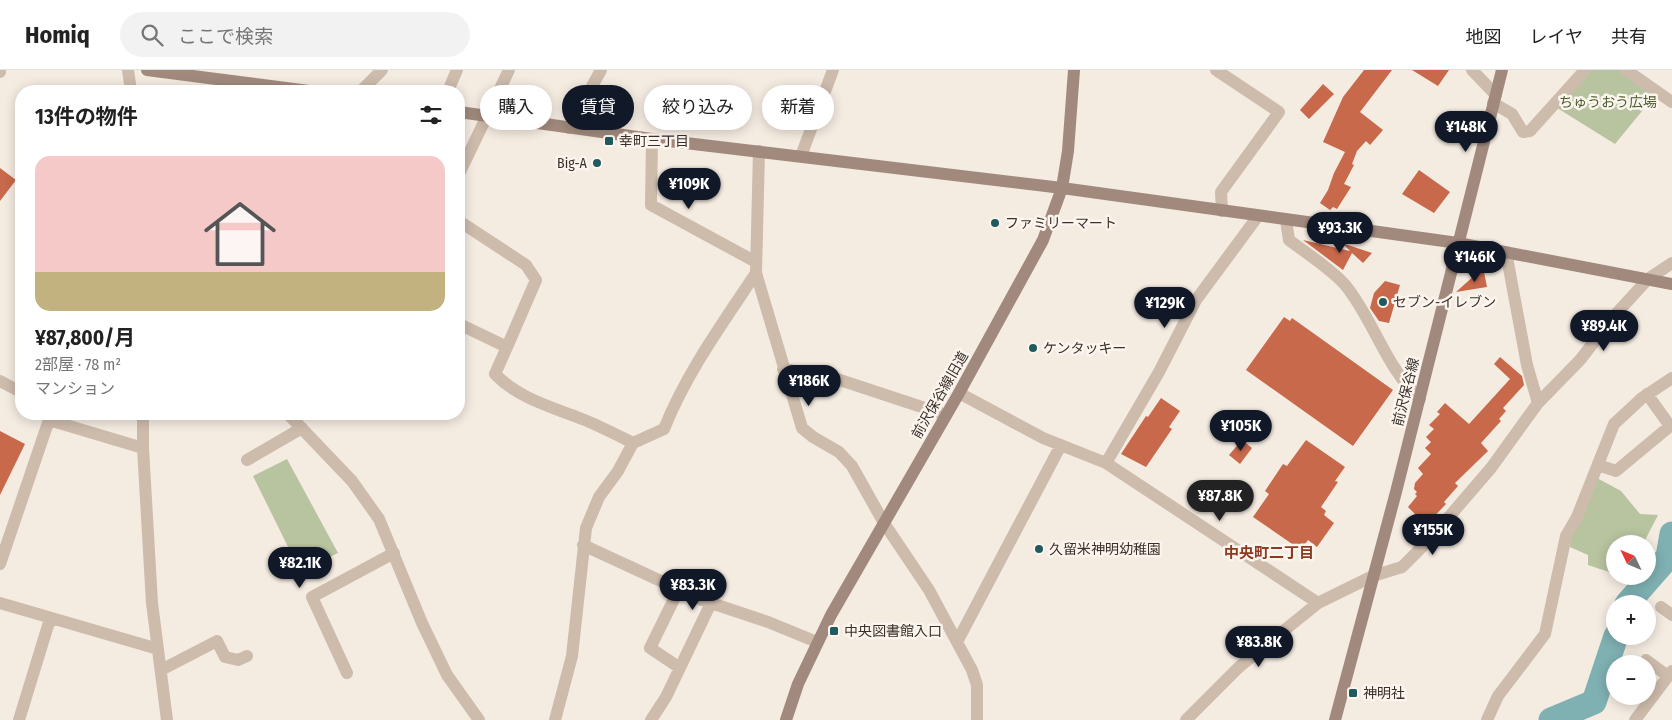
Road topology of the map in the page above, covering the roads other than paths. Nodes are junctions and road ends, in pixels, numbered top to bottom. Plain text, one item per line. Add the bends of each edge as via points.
1 (128, 70) edge
2 (147, 70) edge
3 (382, 70) edge
4 (457, 70) edge
5 (509, 70) edge
6 (601, 70) edge
7 (833, 70) edge
8 (1074, 70) edge
9 (1216, 70) edge
10 (1472, 70) edge
11 (1502, 70) edge
12 (1585, 70) edge
13 (1626, 70) edge
14 (130, 85) edge
15 (263, 85) edge
16 (367, 85) edge
17 (451, 85) edge
18 (502, 85) edge
19 (593, 85) edge
20 (1494, 99) junction
21 (1672, 102) edge
22 (465, 113) edge
23 (480, 115) edge
24 (480, 129) edge
25 (584, 130) edge
26 (652, 139) junction
27 (759, 151) junction
28 (801, 156) junction
29 (465, 161) edge
30 (1062, 188) junction
31 (1222, 211) junction
32 (1258, 216) junction
33 (1286, 220) junction
34 (465, 226) edge
35 (1458, 243) junction
36 (1506, 252) junction
37 (1672, 263) edge
38 (756, 268) junction
39 (1648, 279) junction
40 (1672, 284) edge
41 (465, 327) edge
42 (506, 347) junction
43 (783, 369) junction
44 (1672, 378) edge
45 (0, 381) edge
46 (15, 389) edge
47 (959, 393) junction
48 (1647, 394) junction
49 (1420, 399) junction
50 (1538, 403) junction
51 (946, 415) junction
52 (49, 420) edge
53 (59, 420) edge
54 (143, 420) edge
55 (293, 420) edge
56 (297, 420) edge
57 (633, 443) junction
58 (1061, 445) junction
59 (142, 448) junction
60 (247, 460) dead end
61 (1106, 463) junction
62 (1598, 465) junction
63 (884, 523) junction
64 (584, 545) junction
65 (394, 553) junction
66 (0, 564) edge
67 (1373, 576) junction
68 (679, 589) junction
69 (711, 603) junction
70 (1318, 603) junction
71 (0, 604) edge
72 (1661, 607) dead end
73 (1672, 615) edge
74 (50, 619) junction
75 (817, 642) junction
76 (957, 642) junction
77 (158, 650) junction
78 (247, 656) dead end
79 (1656, 665) edge
80 (680, 668) junction
81 (161, 670) junction
82 (347, 673) dead end
83 (1670, 673) edge
84 (19, 720) edge
85 (167, 720) edge
86 (479, 720) edge
87 (555, 720) edge
88 (651, 720) edge
89 (786, 720) edge
90 (977, 720) edge
91 (1186, 720) edge
92 (1335, 720) edge
93 (1487, 720) edge
94 (1635, 720) edge

1 - 14 street
2 - 15 street
3 - 16 street
4 - 17 street
5 - 18 street
6 - 19 street
7 - 28 street
8 - 30 street, 前沢保谷線旧道
9 - 31 street via 1279,112 1221,192
10 - 20 street
11 - 20 street, 前沢保谷線
12 - 20 street via 1530,132 1523,132 1512,114
13 - 21 street
20 - 35 street, 前沢保谷線
22 - 23 street
24 - 29 street
25 - 26 street
26 - 27 street
26 - 38 street via 651,205
27 - 28 street
27 - 38 street
28 - 30 street
30 - 31 street
30 - 47 street, 前沢保谷線旧道 via 1043,240
31 - 32 street
32 - 33 street
32 - 61 street via 1196,300
33 - 35 street
33 - 49 street via 1289,240 1345,284 1407,386
34 - 42 street via 526,265 536,280
35 - 36 street
35 - 49 street, 前沢保谷線
36 - 39 street
36 - 50 street via 1527,365
37 - 39 street
38 - 43 street
38 - 57 street via 694,366 664,429
39 - 40 street
39 - 50 street via 1615,314 1580,360
41 - 42 street
42 - 57 street via 495,374 506,385 554,410
43 - 51 street via 837,379
43 - 63 street via 802,428 839,452 852,466
44 - 48 street
45 - 46 street
47 - 51 street, 前沢保谷線旧道
47 - 58 street
48 - 62 street via 1614,424
48 - 62 street via 1670,426 1616,471
49 - 67 street, 前沢保谷線
50 - 67 street via 1491,468 1430,539 1402,567
51 - 63 street, 前沢保谷線旧道
52 - 66 street
53 - 59 street
54 - 59 street
55 - 60 street
56 - 65 street via 352,481 379,519
57 - 64 street via 618,472 599,497 586,528
58 - 61 street
58 - 76 street
59 - 77 street
61 - 70 street
62 - 93 street via 1566,536 1544,634 1498,696
63 - 75 street, 前沢保谷線旧道
63 - 76 street via 929,590
64 - 68 street
64 - 87 street via 572,656
65 - 82 street via 312,597
65 - 86 street via 447,675
67 - 70 street
67 - 92 street, 前沢保谷線
68 - 69 street
68 - 80 street via 650,648
69 - 75 street
69 - 80 street
70 - 91 street via 1239,668
71 - 74 street
72 - 73 street
74 - 77 street
74 - 84 street
75 - 89 street, 前沢保谷線旧道
76 - 90 street via 977,685
77 - 81 street
78 - 81 street via 238,660 225,657 217,641
79 - 83 street
80 - 88 street
81 - 85 street
83 - 94 street

